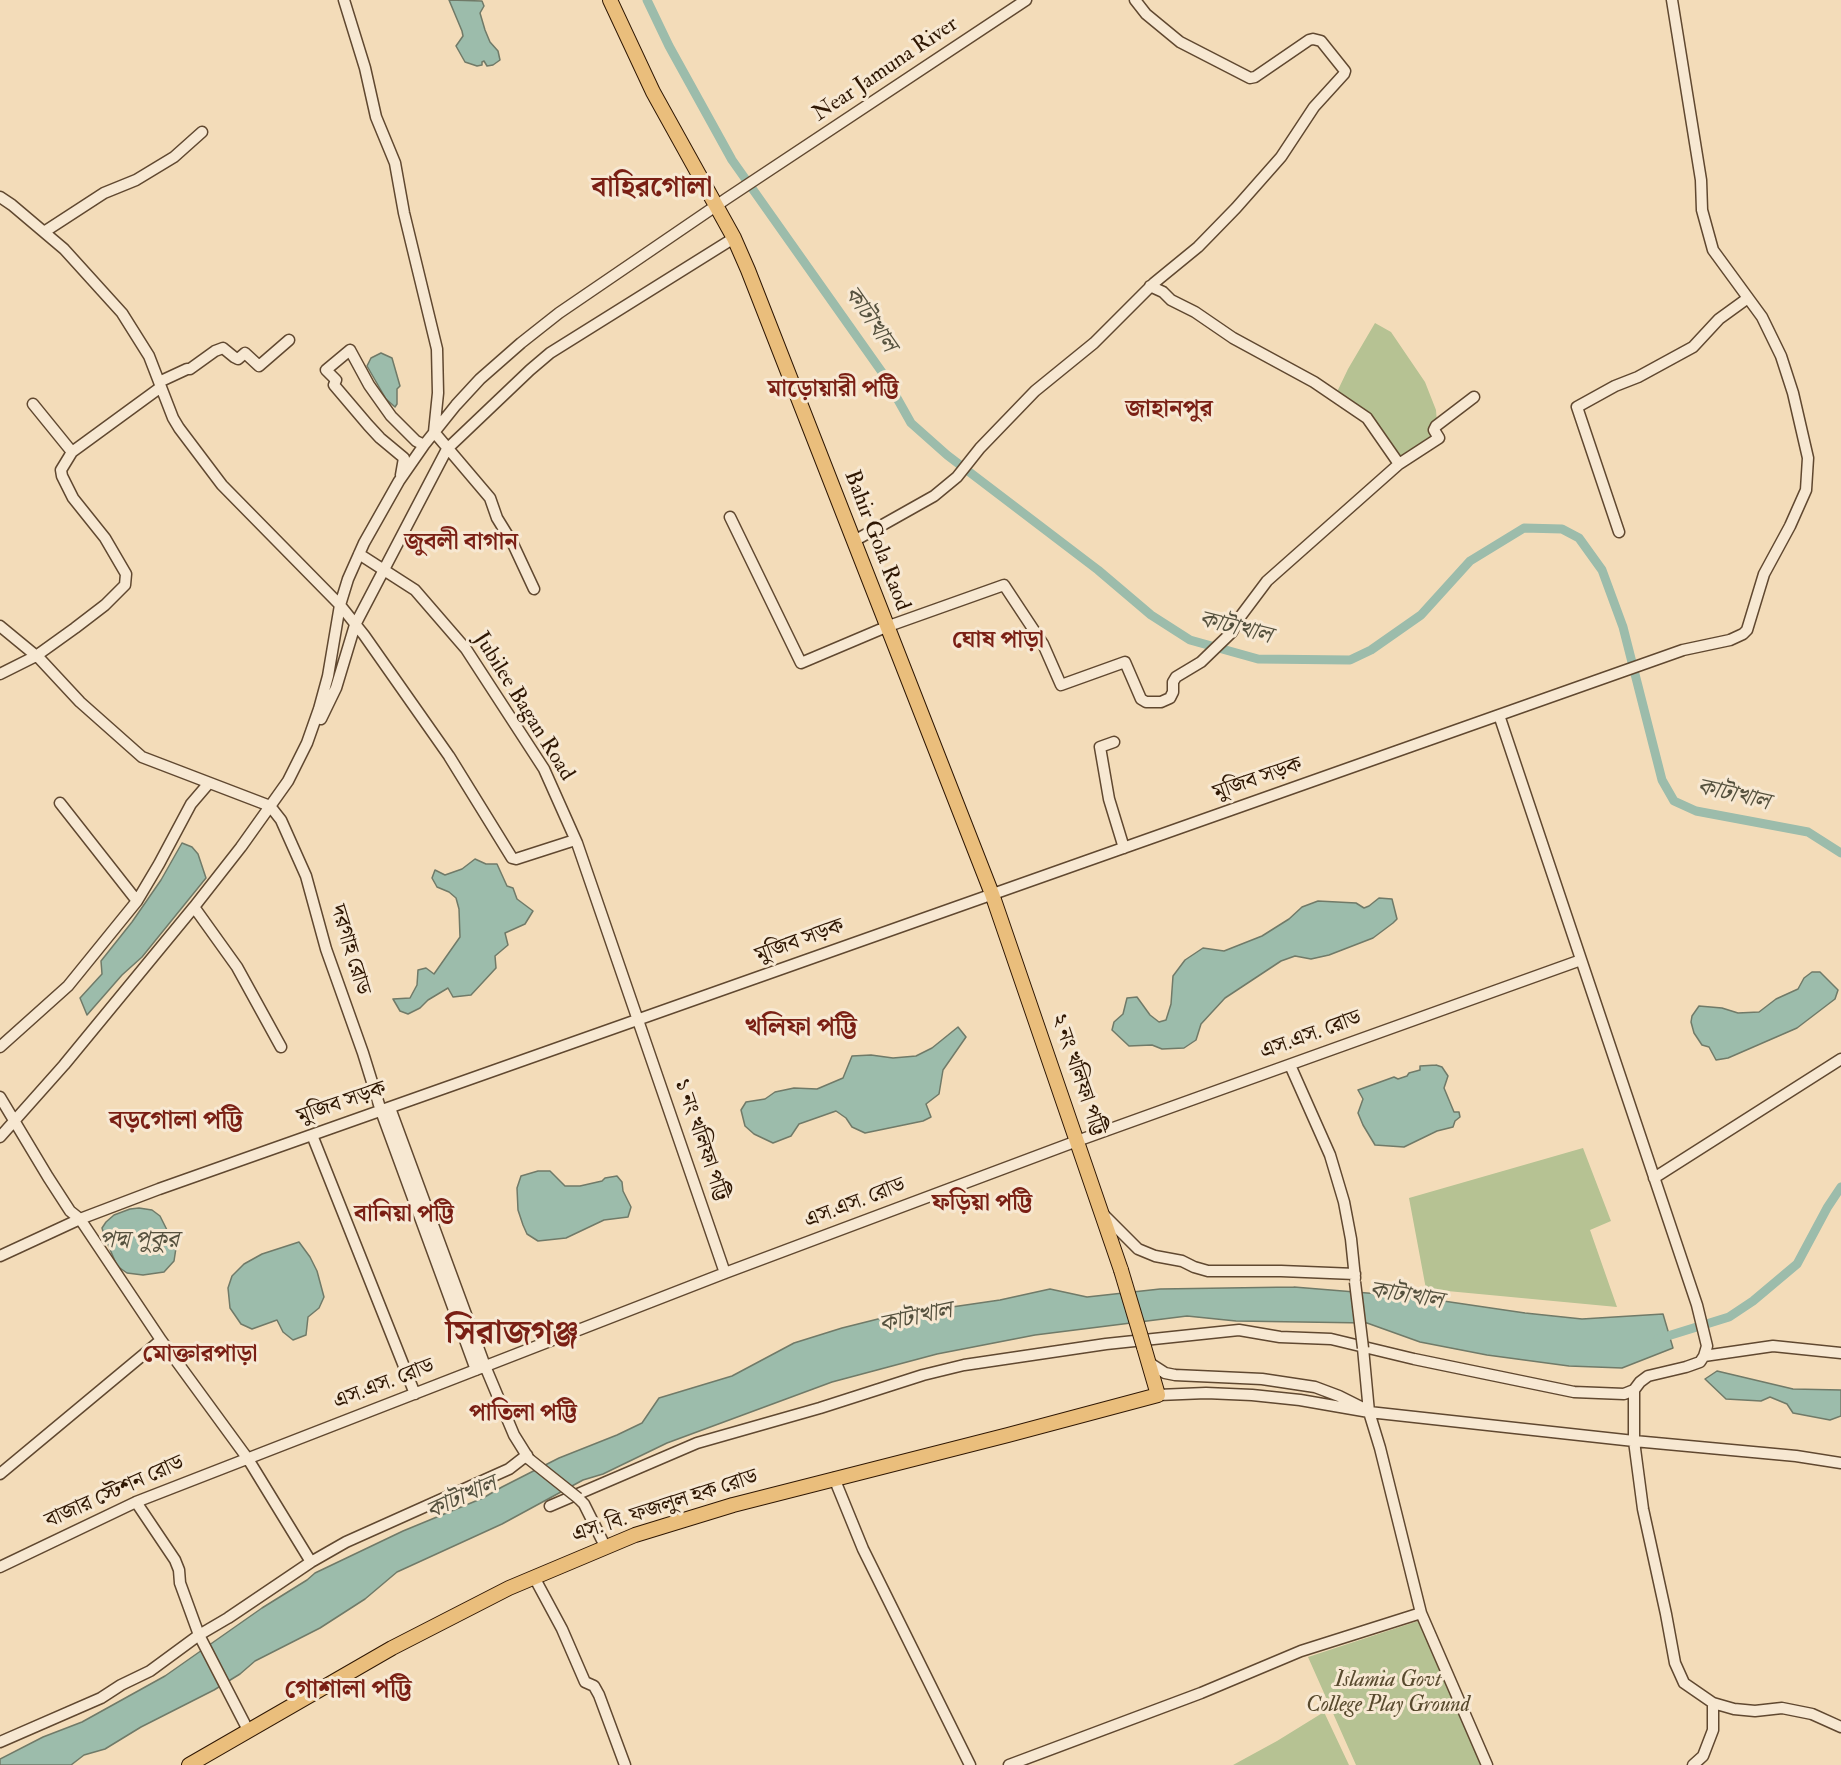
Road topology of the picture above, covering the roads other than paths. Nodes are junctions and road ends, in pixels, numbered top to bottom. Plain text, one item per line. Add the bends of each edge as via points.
1 (344, 0) edge
2 (610, 0) edge
3 (1026, 0) edge
4 (1135, 0) edge
5 (1672, 0) edge
6 (202, 132) dead end
7 (0, 197) edge
8 (721, 203) junction
9 (44, 232) junction
10 (734, 238) junction
11 (1150, 286) junction
12 (1748, 298) junction
13 (289, 340) dead end
14 (160, 384) junction
15 (1474, 397) dead end
16 (33, 404) dead end
17 (434, 432) junction
18 (424, 445) junction
19 (447, 449) junction
20 (72, 452) junction
21 (1399, 464) junction
22 (399, 481) junction
23 (730, 517) dead end
24 (1619, 532) dead end
25 (854, 541) junction
26 (359, 554) junction
27 (384, 569) junction
28 (534, 589) dead end
29 (340, 605) junction
30 (355, 625) junction
31 (0, 626) edge
32 (886, 627) junction
33 (36, 656) junction
34 (0, 674) edge
35 (1499, 715) junction
36 (1114, 742) dead end
37 (307, 743) junction
38 (209, 783) junction
39 (60, 803) dead end
40 (270, 806) junction
41 (575, 840) junction
42 (1124, 848) junction
43 (992, 894) junction
44 (137, 901) junction
45 (195, 907) junction
46 (1581, 960) junction
47 (638, 1020) junction
48 (0, 1047) edge
49 (281, 1047) dead end
50 (1841, 1059) edge
51 (1290, 1065) junction
52 (0, 1097) edge
53 (385, 1109) junction
54 (16, 1121) junction
55 (312, 1135) junction
56 (0, 1137) edge
57 (1077, 1141) junction
58 (1654, 1178) junction
59 (1101, 1212) junction
60 (80, 1219) junction
61 (0, 1256) edge
62 (725, 1273) junction
63 (1355, 1278) junction
64 (161, 1340) junction
65 (1706, 1351) junction
66 (1841, 1353) edge
67 (1148, 1362) junction
68 (480, 1368) junction
69 (1251, 1379) junction
70 (1634, 1390) junction
71 (415, 1394) junction
72 (1158, 1395) junction
73 (1252, 1395) junction
74 (1369, 1412) junction
75 (1634, 1441) junction
76 (528, 1457) junction
77 (248, 1458) junction
78 (1841, 1463) edge
79 (0, 1474) edge
80 (834, 1478) junction
81 (136, 1502) junction
82 (550, 1506) dead end
83 (605, 1546) junction
84 (311, 1562) junction
85 (0, 1567) edge
86 (534, 1576) junction
87 (1421, 1613) junction
88 (200, 1638) junction
89 (1713, 1703) junction
90 (1841, 1727) edge
91 (248, 1730) junction
92 (0, 1742) edge
93 (189, 1765) edge
94 (625, 1765) edge
95 (970, 1765) edge
96 (1009, 1765) edge
97 (1487, 1765) edge
98 (1693, 1765) edge

1 - 17 street via 376,117 395,164 437,350
2 - 8 main road, Bahir Gola Raod via 653,92
3 - 8 street, Near Jamuna River
4 - 11 street via 1180,42 1250,78 1256,78 1313,39 1321,41 1345,73 1236,208 1198,247
5 - 12 street, মুজিব সড়ক via 1702,210 1713,250
6 - 9 street via 174,157 136,180 104,193
7 - 9 street
8 - 10 main road, Bahir Gola Raod
8 - 17 street, Near Jamuna River via 521,343 480,379
9 - 14 street via 122,313 149,356
10 - 19 street via 550,353
10 - 25 main road, Bahir Gola Raod
11 - 21 street via 1314,382 1367,418
11 - 25 street via 1094,343 1035,391 957,477 934,496
12 - 24 street via 1719,319 1693,346 1577,407
12 - 35 street, মুজিব সড়ক via 1781,356 1808,458 1806,490 1764,574 1747,630 1738,638 1683,650
13 - 14 street via 259,366 245,353 238,359 223,348
14 - 20 street
14 - 29 street via 178,428 212,473
15 - 21 street via 1436,426 1439,438
16 - 20 street
17 - 18 street, Near Jamuna River
17 - 19 street
18 - 22 street, Near Jamuna River
18 - 22 street via 393,419 350,350 326,370 336,380 334,386 368,426 404,458
19 - 27 street
19 - 28 street via 490,498
20 - 33 street via 61,470 62,476 126,574 124,585 105,605
21 - 32 street via 1267,581 1232,632 1201,662 1176,677 1170,698 1161,702 1141,699 1125,662 1061,685 1043,644 1004,585
22 - 26 street, Near Jamuna River
23 - 32 street via 801,663
25 - 32 main road, Bahir Gola Raod
26 - 27 street, Jubilee Bagan Road
26 - 29 street, Near Jamuna River
27 - 30 street
27 - 41 street, Jubilee Bagan Road via 415,590 466,649 544,769
29 - 30 street
29 - 37 street, Near Jamuna River via 328,676
30 - 37 street via 336,688
30 - 41 street via 450,756 513,858
31 - 33 street
32 - 43 main road, Bahir Gola Raod
33 - 34 street
33 - 38 street via 142,758
35 - 42 street, মুজিব সড়ক
35 - 46 street
36 - 42 street via 1100,747 1109,799
37 - 40 street
38 - 40 street
38 - 44 street via 191,804
39 - 44 street
40 - 45 street
40 - 53 street, দরগাহ রোড via 281,820 306,876 326,949
41 - 47 street, Jubilee Bagan Road
42 - 43 street, মুজিব সড়ক
43 - 47 street, মুজিব সড়ক
43 - 57 main road, ২ নং খলিফা পট্টি
44 - 48 street via 68,986
45 - 49 street via 237,968
45 - 54 street
46 - 51 street, এস.এস. রোড
46 - 58 street
47 - 53 street, মুজিব সড়ক
47 - 62 street, ১ নং খলিফা পট্টি
50 - 58 street
51 - 57 street, এস.এস. রোড
51 - 63 street via 1330,1155 1344,1202
52 - 54 street
53 - 55 street, মুজিব সড়ক
53 - 68 street, দরগাহ রোড
54 - 56 street
54 - 60 street via 70,1211
55 - 60 street, মুজিব সড়ক
55 - 71 street
57 - 59 main road, ২ নং খলিফা পট্টি
57 - 62 street, এস.এস. রোড
58 - 65 street via 1697,1305
59 - 63 street via 1138,1249 1208,1271 1281,1271
59 - 67 main road, ২ নং খলিফা পট্টি, bridge
60 - 61 street, মুজিব সড়ক
60 - 64 street
62 - 68 street, এস.এস. রোড
63 - 74 street, bridge
64 - 77 street
64 - 79 street
65 - 66 street via 1773,1346
65 - 70 street via 1700,1362 1648,1376
67 - 69 street via 1174,1375
67 - 72 main road, ২ নং খলিফা পট্টি
68 - 71 street, এস.এস. রোড
68 - 76 street, দরগাহ রোড
69 - 73 street
69 - 74 street via 1315,1387
70 - 75 street
70 - 82 street via 1624,1394 1574,1392 1331,1339 1239,1330 1106,1344 922,1375 697,1443
71 - 77 street, এস.এস. রোড
72 - 73 street
72 - 80 main road, এস. বি. ফজলুল হক রোড
73 - 74 street
74 - 75 street
74 - 87 street
75 - 78 street
75 - 89 street via 1643,1509 1675,1663 1684,1683
76 - 83 street, bridge via 584,1504
76 - 84 street
77 - 81 street, বাজার স্টেশন রোড
77 - 84 street
80 - 83 main road, এস. বি. ফজলুল হক রোড via 733,1504
80 - 95 street via 863,1549
81 - 85 street, বাজার স্টেশন রোড
81 - 88 street via 175,1560
83 - 86 main road, এস. বি. ফজলুল হক রোড
84 - 88 street
86 - 91 main road, এস. বি. ফজলুল হক রোড via 392,1648
86 - 94 street via 585,1682 594,1686 599,1695
87 - 96 street via 1301,1651
87 - 97 street
88 - 91 street
88 - 92 street via 101,1698
89 - 90 street via 1755,1711 1782,1708 1812,1714
89 - 98 street via 1713,1730 1703,1756
91 - 93 main road, এস. বি. ফজলুল হক রোড

